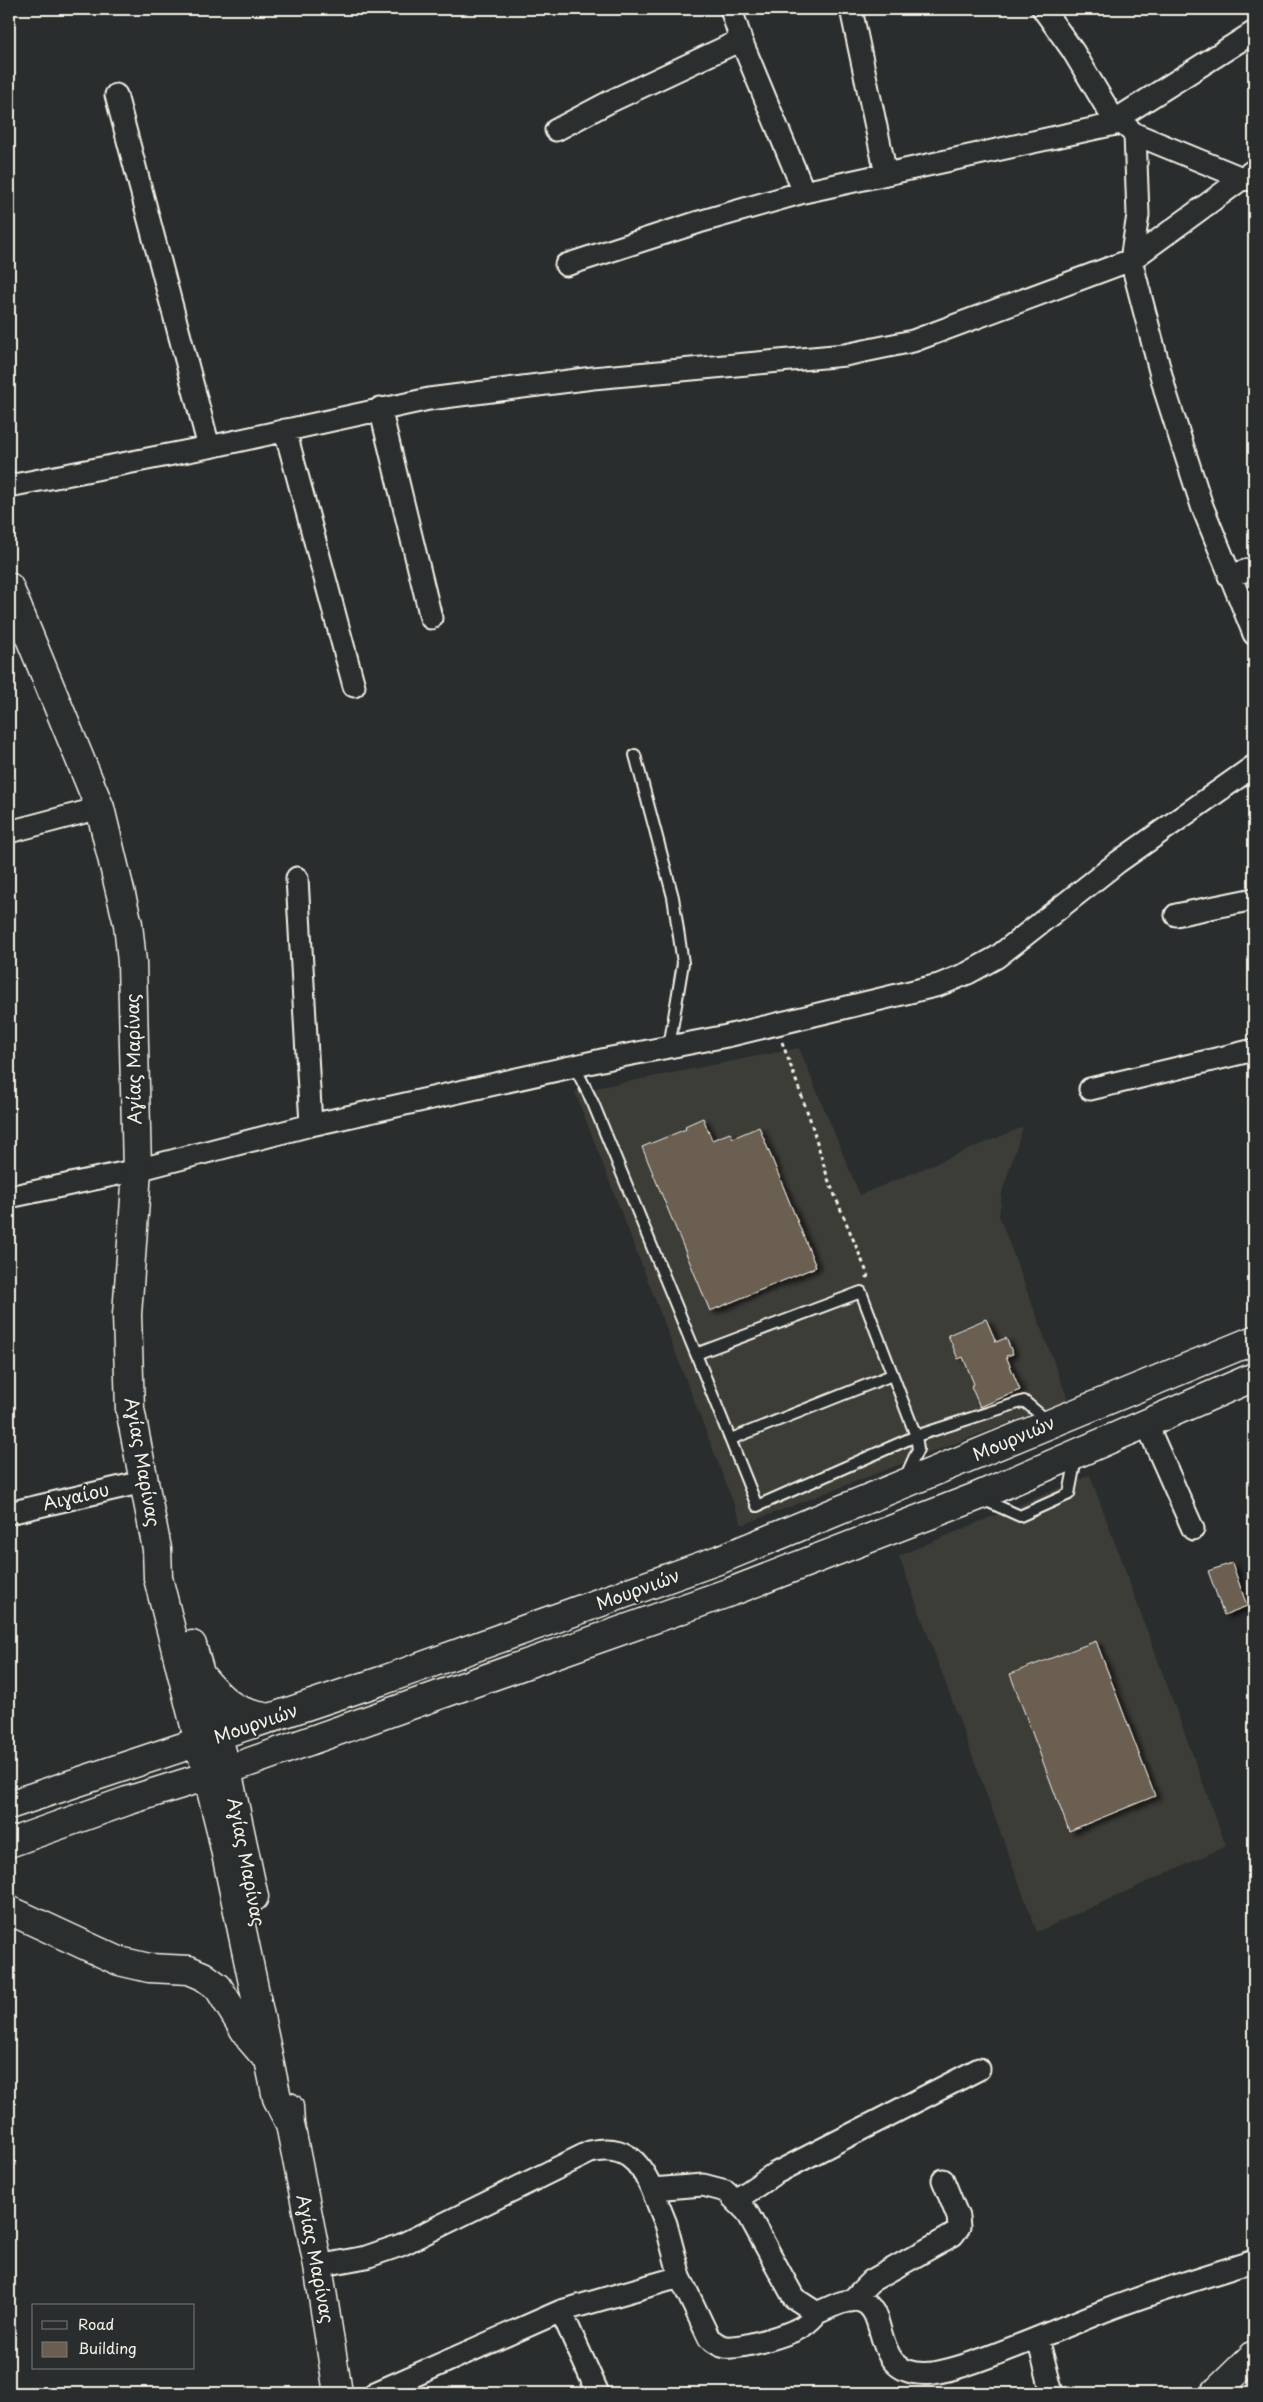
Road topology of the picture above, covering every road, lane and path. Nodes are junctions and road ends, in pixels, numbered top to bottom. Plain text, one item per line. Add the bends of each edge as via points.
1 (731, 9) edge
2 (851, 9) edge
3 (1049, 11) edge
4 (1254, 32) edge
5 (741, 40) junction
6 (116, 95) dead end
7 (1123, 126) junction
8 (556, 130) dead end
9 (886, 174) junction
10 (1250, 176) edge
11 (804, 192) junction
12 (1131, 260) junction
13 (566, 264) dead end
14 (380, 408) junction
15 (285, 430) junction
16 (209, 447) junction
17 (9, 486) edge
18 (1254, 568) edge
19 (1229, 576) junction
20 (9, 587) edge
21 (431, 618) dead end
22 (1254, 634) edge
23 (354, 686) dead end
24 (635, 755) dead end
25 (1254, 766) edge
26 (100, 808) junction
27 (9, 832) edge
28 (297, 878) dead end
29 (1254, 899) edge
30 (1176, 915) dead end
31 (776, 1025) junction
32 (669, 1049) junction
33 (1254, 1050) edge
34 (575, 1067) junction
35 (1090, 1089) dead end
36 (311, 1125) junction
37 (137, 1170) junction
38 (9, 1197) edge
39 (861, 1292) junction
40 (1254, 1340) edge
41 (696, 1354) junction
42 (892, 1375) junction
43 (1254, 1377) edge
44 (1051, 1423) junction
45 (1147, 1424) junction
46 (916, 1436) junction
47 (731, 1439) junction
48 (1077, 1455) junction
49 (143, 1482) junction
50 (899, 1487) junction
51 (976, 1497) junction
52 (9, 1512) edge
53 (1193, 1529) dead end
54 (192, 1678) junction
55 (272, 1718) junction
56 (208, 1740) junction
57 (281, 1751) junction
58 (140, 1762) junction
59 (218, 1773) junction
60 (157, 1792) junction
61 (9, 1804) edge
62 (230, 1826) junction
63 (9, 1843) edge
64 (9, 1910) edge
65 (268, 2060) junction
66 (979, 2069) dead end
67 (290, 2124) junction
68 (942, 2180) dead end
69 (652, 2189) junction
70 (736, 2200) junction
71 (1254, 2260) edge
72 (318, 2266) junction
73 (680, 2277) junction
74 (851, 2301) junction
75 (561, 2311) junction
76 (817, 2313) junction
77 (1038, 2339) junction
78 (1254, 2355) edge
79 (338, 2393) edge
80 (375, 2393) edge
81 (598, 2393) edge
82 (1052, 2393) edge
83 (1215, 2393) edge

1 - 5 street
2 - 9 street
3 - 7 street via 1106,108
4 - 7 street
5 - 8 street
5 - 11 street
6 - 16 street
7 - 9 street
7 - 10 street
7 - 12 street via 1138,207
9 - 11 street
10 - 12 street
11 - 13 street
12 - 14 street via 913,341 874,350 593,378
12 - 19 street via 1169,403 1202,506
14 - 15 street
14 - 21 street
15 - 16 street
15 - 23 street
16 - 17 street
18 - 19 street
19 - 22 street
20 - 26 main road, Αγίας Μαρίνας
24 - 32 lane via 673,897 683,963
25 - 31 street via 1118,862 997,957 968,973 939,984
26 - 27 street
26 - 37 main road, Αγίας Μαρίνας via 128,924 132,962
28 - 36 street
29 - 30 street
31 - 32 street
31 - 39 path via 828,1179 868,1275
32 - 34 street
33 - 35 street
34 - 36 street
34 - 41 lane via 593,1103
36 - 37 street
37 - 38 street
37 - 49 main road, Αγίας Μαρίνας via 127,1315 130,1409
39 - 41 lane
39 - 42 lane
40 - 44 main road, Μουρνιών
41 - 47 lane
42 - 46 lane
42 - 47 lane
43 - 45 main road, Μουρνιών
44 - 46 lane via 1024,1401
44 - 50 main road, Μουρνιών
45 - 48 main road, Μουρνιών
45 - 53 street
46 - 47 lane via 757,1506
46 - 50 lane via 918,1449
48 - 51 main road, Μουρνιών
48 - 51 lane via 1069,1494 1020,1516
49 - 52 street, Αιγαίου
49 - 54 main road, Αγίας Μαρίνας via 157,1549 158,1578
50 - 55 main road, Μουρνιών via 721,1559
51 - 57 main road, Μουρνιών via 733,1592
54 - 55 main road via 234,1709 251,1716
54 - 56 main road, Αγίας Μαρίνας
54 - 58 main road via 172,1733
55 - 56 main road, Μουρνιών
56 - 58 main road, Μουρνιών
56 - 59 main road, Αγίας Μαρίνας
57 - 59 main road, Μουρνιών
57 - 62 main road via 261,1766 250,1781
58 - 61 main road, Μουρνιών
59 - 60 main road, Μουρνιών
59 - 62 main road, Αγίας Μαρίνας
60 - 62 main road via 194,1800
60 - 63 main road, Μουρνιών
62 - 65 main road, Αγίας Μαρίνας
62 - 67 main road, Αγίας Μαρίνας via 256,1904 289,2096
64 - 65 main road via 119,1961 149,1968 189,1970 203,1976 218,1987
65 - 67 main road, Αγίας Μαρίνας via 277,2098
66 - 70 street via 774,2174
67 - 72 main road, Αγίας Μαρίνας
68 - 74 street via 958,2217 959,2227 953,2235 870,2281
69 - 70 street via 703,2185 726,2191
69 - 72 street via 636,2162 621,2152 606,2148 590,2152 401,2245 366,2257
69 - 73 street via 666,2224
70 - 76 street via 747,2212 794,2298
71 - 77 street via 1104,2311
72 - 79 main road, Αγίας Μαρίνας
73 - 75 street
73 - 76 street via 709,2338 725,2347 757,2343 801,2328
74 - 76 street
74 - 77 street via 861,2301 868,2306 892,2360 912,2373 965,2365
75 - 80 street
75 - 81 street
77 - 82 street
78 - 83 main road

